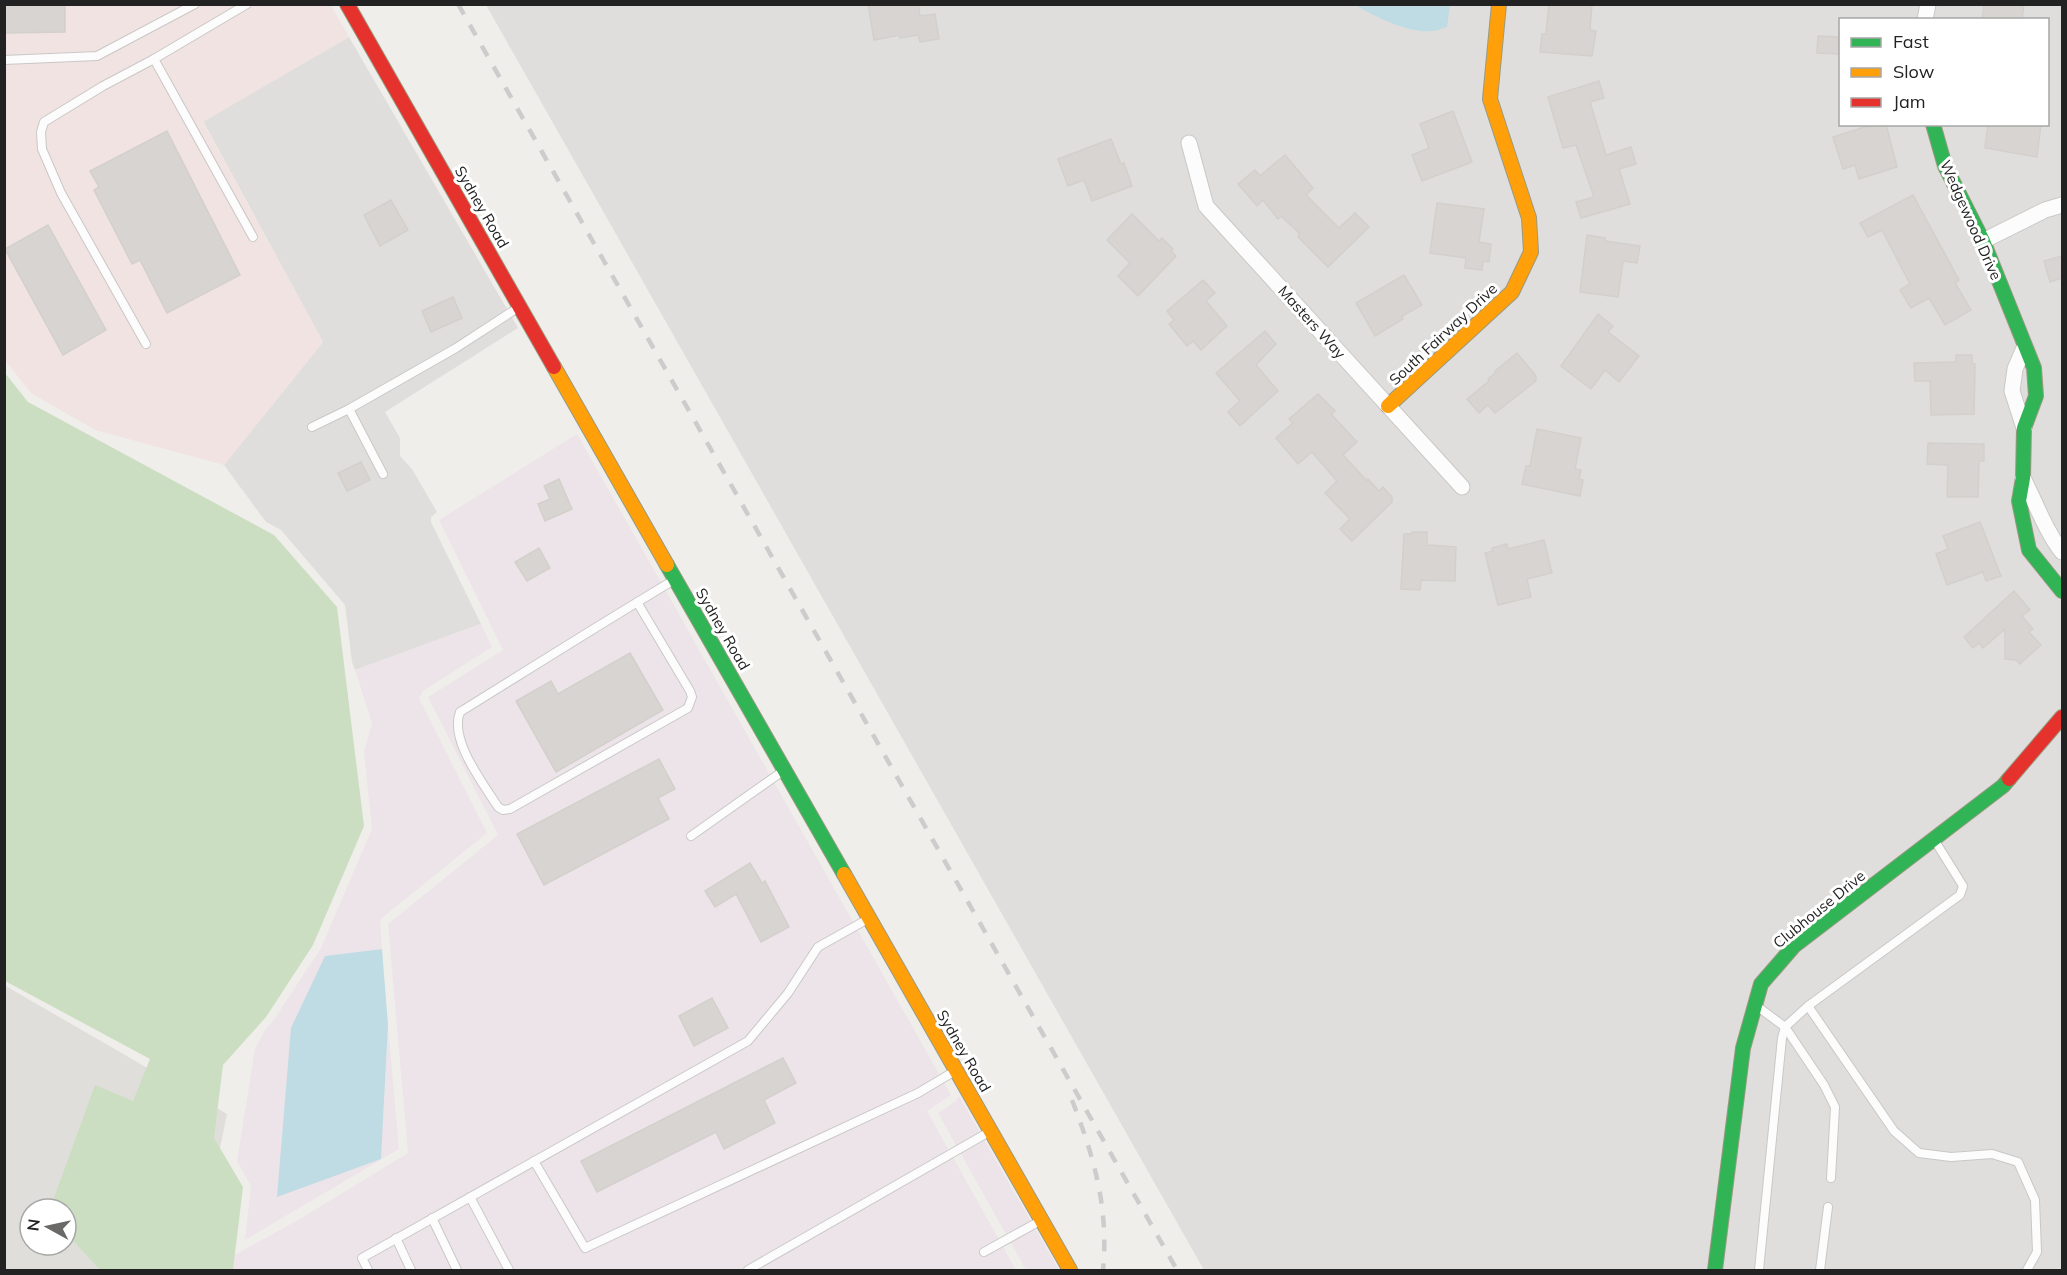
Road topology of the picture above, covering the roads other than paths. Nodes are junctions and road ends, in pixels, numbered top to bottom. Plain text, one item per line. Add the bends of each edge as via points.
1 (195, 4) edge
2 (247, 4) edge
3 (348, 4) edge
4 (1498, 4) edge
5 (154, 59) junction
6 (4, 60) edge
7 (1934, 126) edge
8 (1189, 142) dead end
9 (2062, 205) edge
10 (253, 237) dead end
11 (1983, 241) junction
12 (520, 307) junction
13 (146, 344) dead end
14 (2024, 348) junction
15 (1388, 406) junction
16 (349, 409) junction
17 (312, 427) dead end
18 (2024, 428) junction
19 (383, 474) dead end
20 (2023, 478) junction
21 (1462, 487) dead end
22 (2062, 552) edge
23 (675, 579) junction
24 (2062, 591) edge
25 (637, 602) junction
26 (2062, 717) edge
27 (784, 770) junction
28 (691, 836) dead end
29 (1934, 839) junction
30 (869, 918) junction
31 (1755, 1006) junction
32 (1809, 1006) junction
33 (1785, 1027) junction
34 (956, 1070) junction
35 (991, 1131) junction
36 (534, 1161) junction
37 (1831, 1178) dead end
38 (470, 1197) junction
39 (1828, 1207) dead end
40 (432, 1218) junction
41 (1042, 1220) junction
42 (396, 1238) junction
43 (984, 1252) dead end
44 (368, 1270) edge
45 (411, 1270) edge
46 (457, 1270) edge
47 (509, 1270) edge
48 (748, 1270) edge
49 (1070, 1270) edge
50 (1715, 1270) edge
51 (1759, 1270) edge
52 (1820, 1270) edge
53 (2027, 1270) edge

1 - 6 lane via 97,56
2 - 5 lane
3 - 12 street, Sydney Road
4 - 15 street, South Fairway Drive via 1490,99 1529,218 1531,252 1512,292
5 - 10 lane
5 - 13 lane via 44,123 41,132 42,149 61,193
7 - 11 street, Wedgewood Drive via 1945,166
8 - 15 street, Masters Way via 1206,206
9 - 11 street
11 - 14 street, Wedgewood Drive
12 - 16 lane
12 - 23 street, Sydney Road
14 - 18 street, Wedgewood Drive via 2015,369 2012,391
14 - 18 street, Wedgewood Drive via 2034,368 2036,396
15 - 21 street, Masters Way
16 - 17 lane
16 - 19 lane
18 - 20 street, Wedgewood Drive
20 - 22 street, Wedgewood Drive
20 - 24 street, Wedgewood Drive via 2019,501 2029,550
23 - 25 lane
23 - 27 street, Sydney Road
25 - 25 lane via 460,712 459,737 498,807 510,809 688,708 690,691
26 - 29 street, Clubhouse Drive via 2003,786
27 - 28 lane
27 - 30 street, Sydney Road
29 - 31 street, Clubhouse Drive via 1794,946 1761,984
29 - 32 lane via 1963,886 1960,895
30 - 34 street, Sydney Road
30 - 36 lane via 818,947 788,993 748,1041
31 - 33 lane
31 - 50 street, Clubhouse Drive via 1743,1048
32 - 33 lane
32 - 53 lane via 1894,1131 1919,1154 1992,1154 2018,1162 2035,1200 2037,1252
33 - 37 lane via 1834,1107
33 - 51 lane
34 - 35 street, Sydney Road
34 - 36 lane via 918,1093 585,1248
35 - 41 street, Sydney Road
35 - 48 lane
36 - 38 lane
38 - 40 lane
38 - 47 lane
39 - 52 lane
40 - 42 lane
40 - 46 lane
41 - 43 lane
41 - 49 street, Sydney Road
42 - 44 lane via 362,1258
42 - 45 lane

